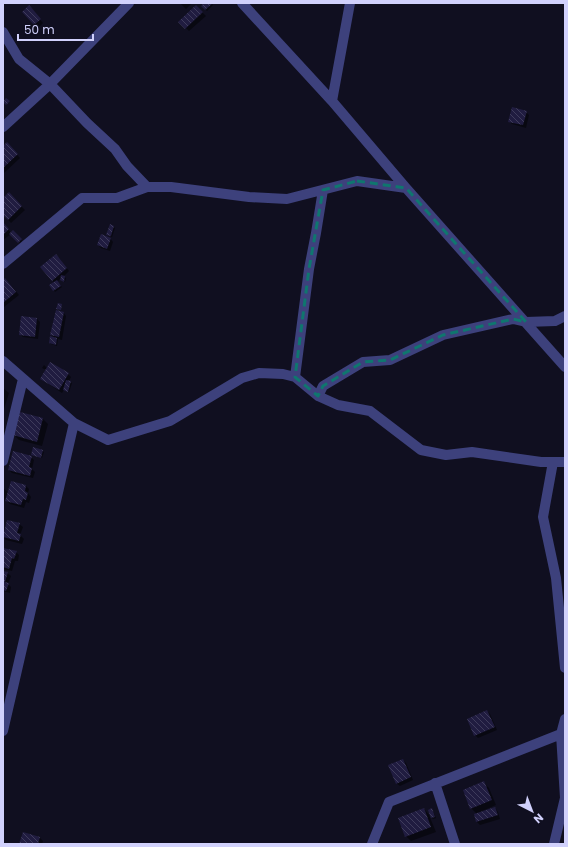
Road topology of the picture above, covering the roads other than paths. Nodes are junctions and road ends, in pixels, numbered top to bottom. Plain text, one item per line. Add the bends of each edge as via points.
1 (129, 3) edge
2 (242, 3) edge
3 (350, 3) edge
4 (3, 32) edge
5 (50, 84) junction
6 (332, 101) junction
7 (3, 126) edge
8 (147, 187) junction
9 (406, 188) junction
10 (323, 190) junction
11 (3, 264) edge
12 (565, 316) edge
13 (526, 322) junction
14 (3, 361) edge
15 (565, 367) edge
16 (296, 377) junction
17 (23, 379) junction
18 (318, 396) junction
19 (74, 424) junction
20 (3, 461) edge
21 (553, 462) junction
22 (565, 462) edge
23 (565, 572) edge
24 (556, 578) junction
25 (565, 668) edge
26 (565, 719) edge
27 (4, 726) edge
28 (561, 734) junction
29 (435, 783) junction
30 (565, 798) edge
31 (372, 844) edge
32 (455, 844) edge
33 (554, 844) edge

1 - 5 street
2 - 6 street
3 - 6 street
4 - 5 street via 19,58
5 - 7 street
5 - 8 street via 115,149 126,166
6 - 9 street
8 - 10 street via 171,187 287,199
8 - 11 street via 117,198 82,198
9 - 10 street via 357,181
9 - 13 street
10 - 16 street via 309,269
12 - 13 street via 555,321
13 - 15 street
13 - 18 street via 513,319 443,335 390,360 363,362 323,386
14 - 17 street
16 - 18 street
16 - 19 street via 259,373 242,378 170,421 108,440
17 - 19 street
17 - 20 street
18 - 21 street via 338,405 370,411 421,450 446,455 472,452
19 - 27 street
21 - 22 street
21 - 24 street via 543,517
23 - 24 street
24 - 25 street
26 - 28 street
28 - 29 street
28 - 30 street
29 - 31 street via 389,802
29 - 32 street
30 - 33 street

